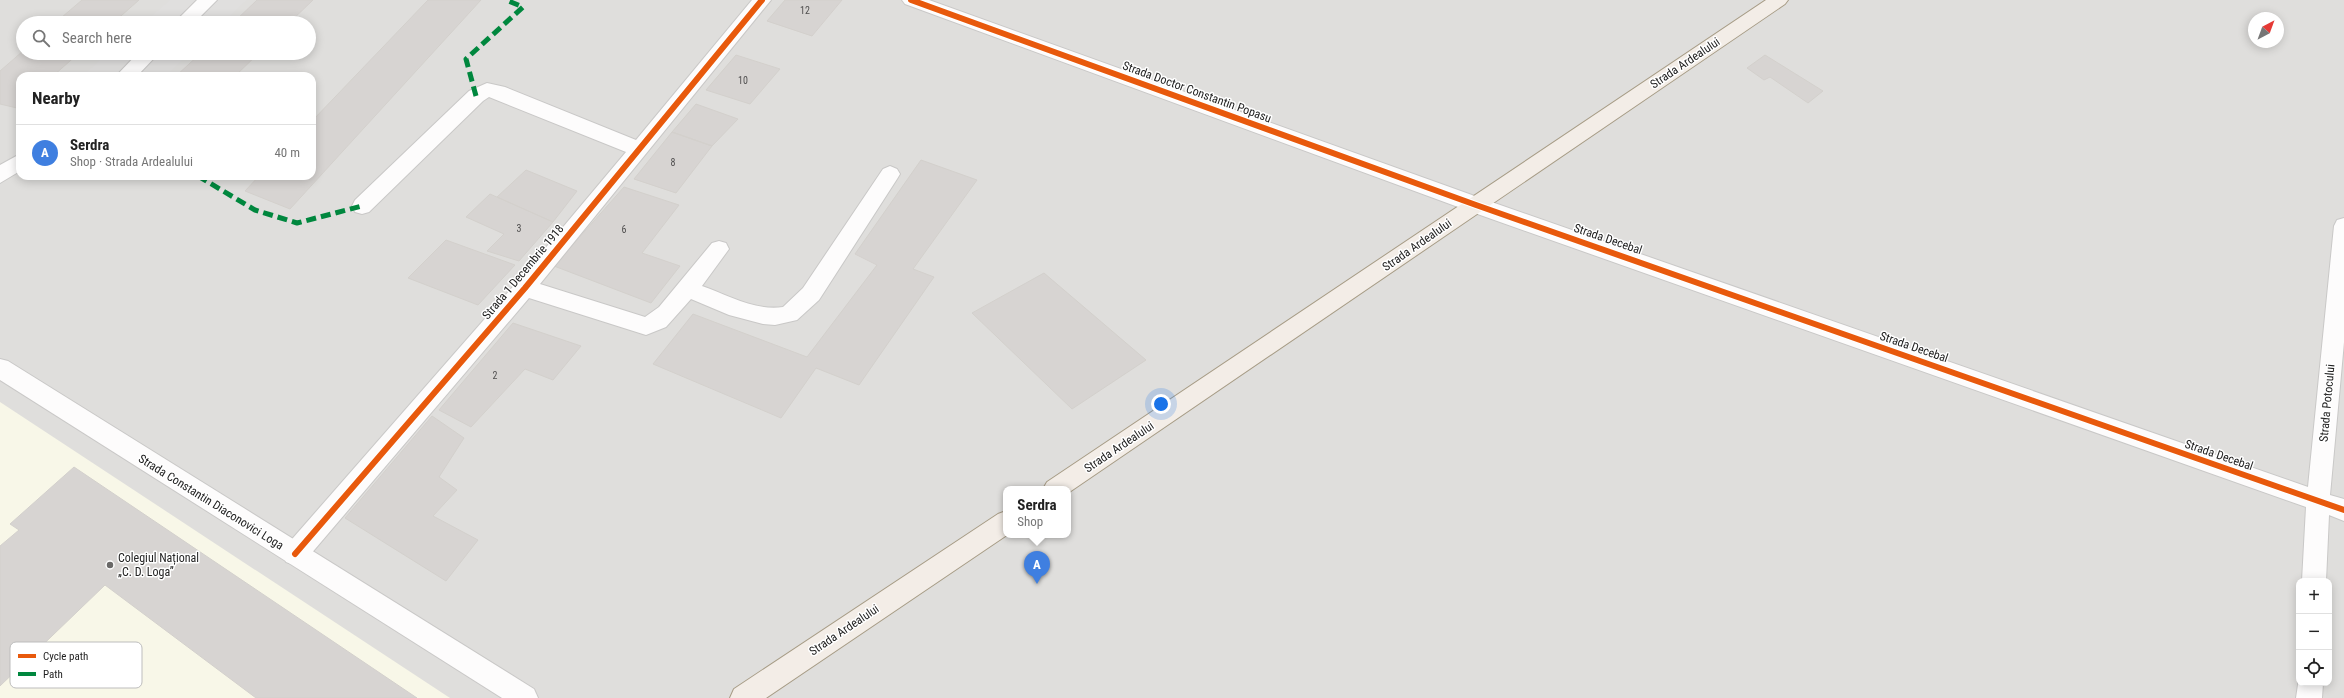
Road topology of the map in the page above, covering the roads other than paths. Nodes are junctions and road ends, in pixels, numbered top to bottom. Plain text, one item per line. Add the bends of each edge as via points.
1 (208, 0) edge
2 (762, 0) edge
3 (911, 0) edge
4 (1779, 0) edge
5 (191, 16) edge
6 (142, 60) edge
7 (129, 72) edge
8 (639, 149) junction
9 (16, 164) edge
10 (890, 174) dead end
11 (0, 175) edge
12 (1476, 204) junction
13 (362, 206) dead end
14 (2344, 226) edge
15 (718, 249) dead end
16 (525, 288) junction
17 (687, 288) junction
18 (0, 368) edge
19 (1059, 486) edge
20 (2318, 501) junction
21 (2344, 510) edge
22 (1003, 524) edge
23 (295, 554) junction
24 (2314, 578) edge
25 (2310, 686) edge
26 (525, 698) edge
27 (743, 698) edge
28 (2309, 698) edge

1 - 5 street
2 - 8 street, Strada 1 Decembrie 1918
3 - 12 street, Strada Doctor Constantin Popasu
4 - 12 main road, Strada Ardealului
6 - 7 street
8 - 13 street via 498,92 487,90 476,96
8 - 16 street, Strada 1 Decembrie 1918
9 - 11 street
10 - 17 street via 811,294 798,308 786,315 763,317
12 - 19 main road, Strada Ardealului
12 - 20 street, Strada Decebal
14 - 20 street, Strada Potocului
15 - 17 street
16 - 17 street via 646,326 658,321 667,313
16 - 23 street, Strada 1 Decembrie 1918
18 - 23 street, Strada Constantin Diaconovici Loga
20 - 21 street, Strada Decebal
20 - 24 street, Strada Potocului
22 - 27 main road, Strada Ardealului
23 - 26 street, Strada Constantin Diaconovici Loga
25 - 28 street

